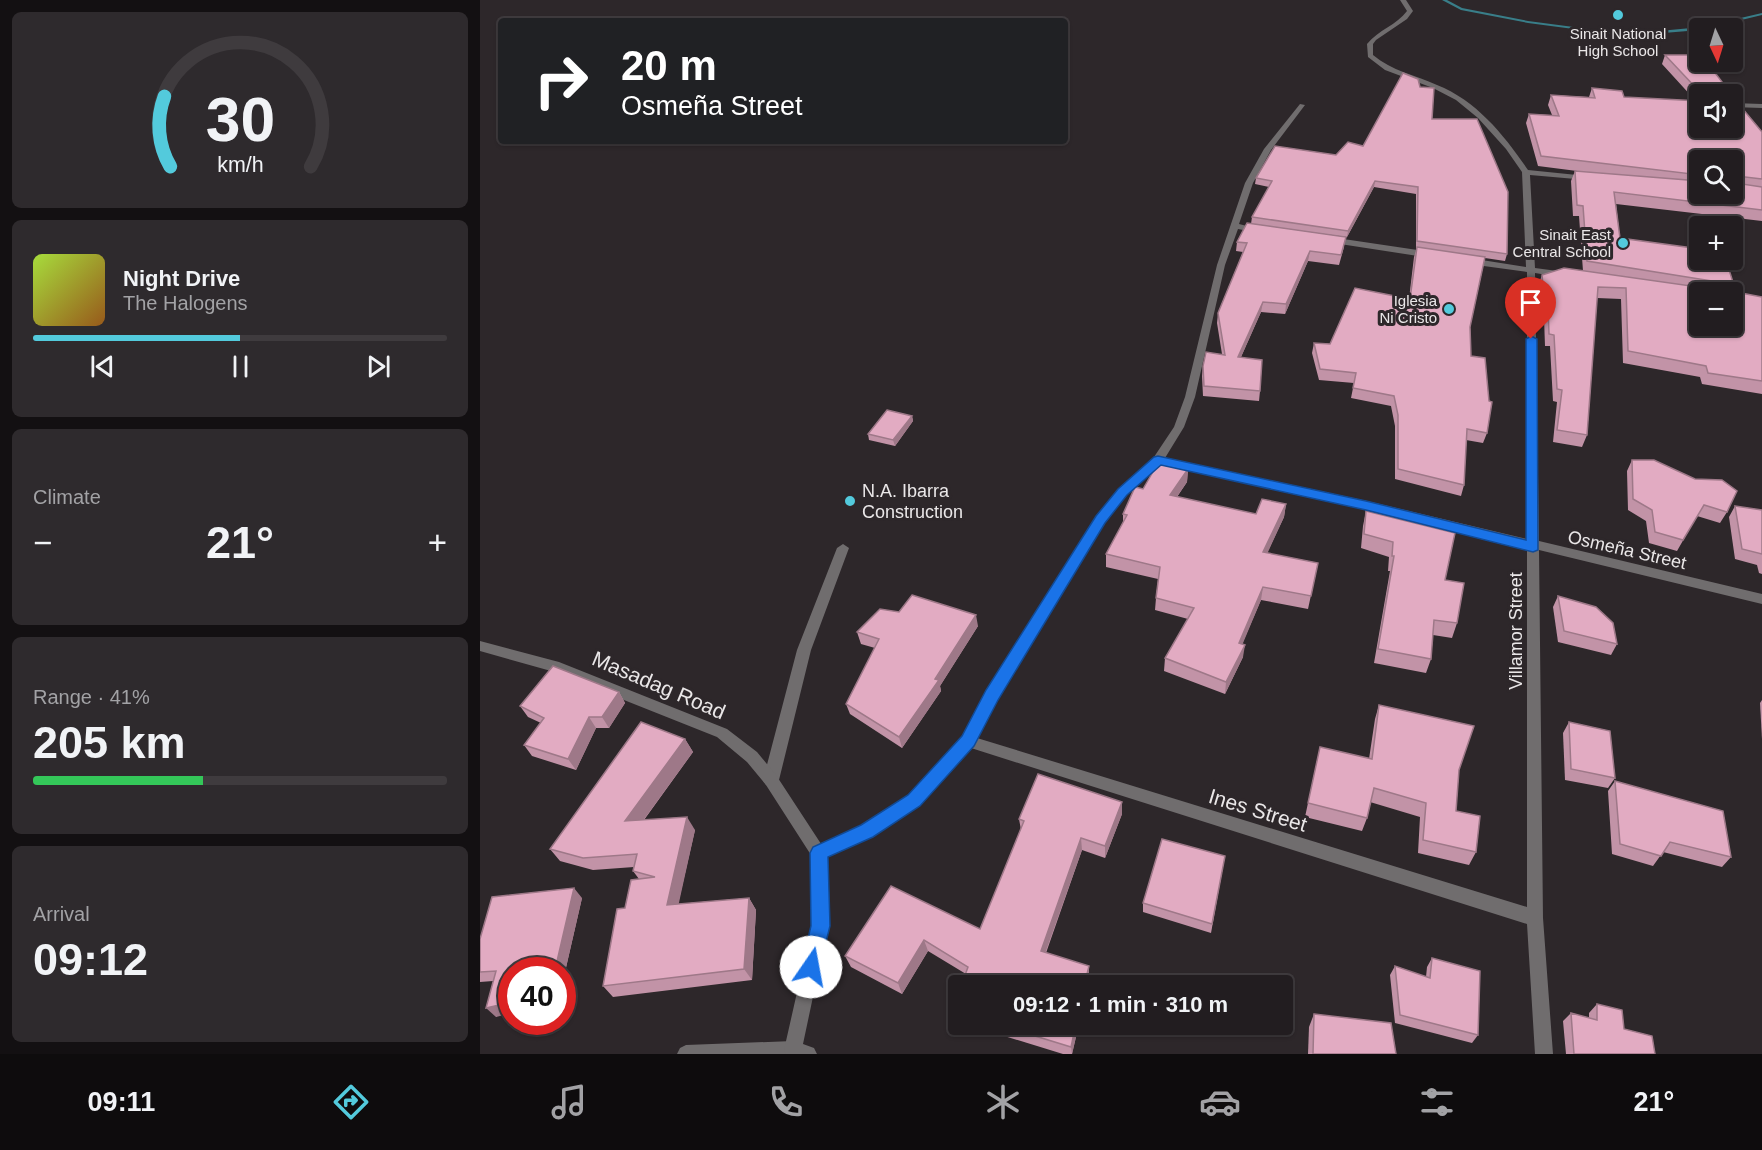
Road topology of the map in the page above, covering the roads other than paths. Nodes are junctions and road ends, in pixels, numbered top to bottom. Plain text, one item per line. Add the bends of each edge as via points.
1 (1403, 0) edge
2 (1302, 105) dead end
3 (1743, 105) edge
4 (1759, 106) edge
5 (1762, 113) edge
6 (1526, 172) junction
7 (1595, 178) edge
8 (1235, 226) junction
9 (1270, 231) edge
10 (1316, 238) edge
11 (1441, 256) edge
12 (1464, 260) edge
13 (1531, 270) junction
14 (1576, 276) edge
15 (1158, 460) junction
16 (1533, 547) junction
17 (843, 548) dead end
18 (1762, 599) edge
19 (480, 646) edge
20 (968, 741) junction
21 (771, 780) junction
22 (819, 853) junction
23 (1535, 918) junction
24 (800, 1052) edge
25 (686, 1054) edge
26 (1544, 1054) edge

1 - 6 street via 1410,11 1374,39 1370,44 1371,56 1385,67 1444,90 1469,106 1498,131
2 - 8 street via 1254,174
3 - 4 street
4 - 5 street
6 - 7 street
6 - 13 street, Villamor Street
8 - 9 street
8 - 15 street via 1221,265 1191,397 1179,427
10 - 11 street
12 - 13 street
13 - 14 street
13 - 16 street, Villamor Street
15 - 16 street, Osmeña Street via 1366,505
15 - 20 street via 1100,519
16 - 18 street, Osmeña Street
16 - 23 street, Villamor Street
17 - 21 street via 804,650
19 - 21 street, Masadag Road via 554,666 722,733 752,757
20 - 22 street via 914,800 867,831
20 - 23 street, Ines Street
21 - 22 street, Masadag Road
22 - 24 street via 820,926
23 - 26 street, Villamor Street
24 - 25 street

